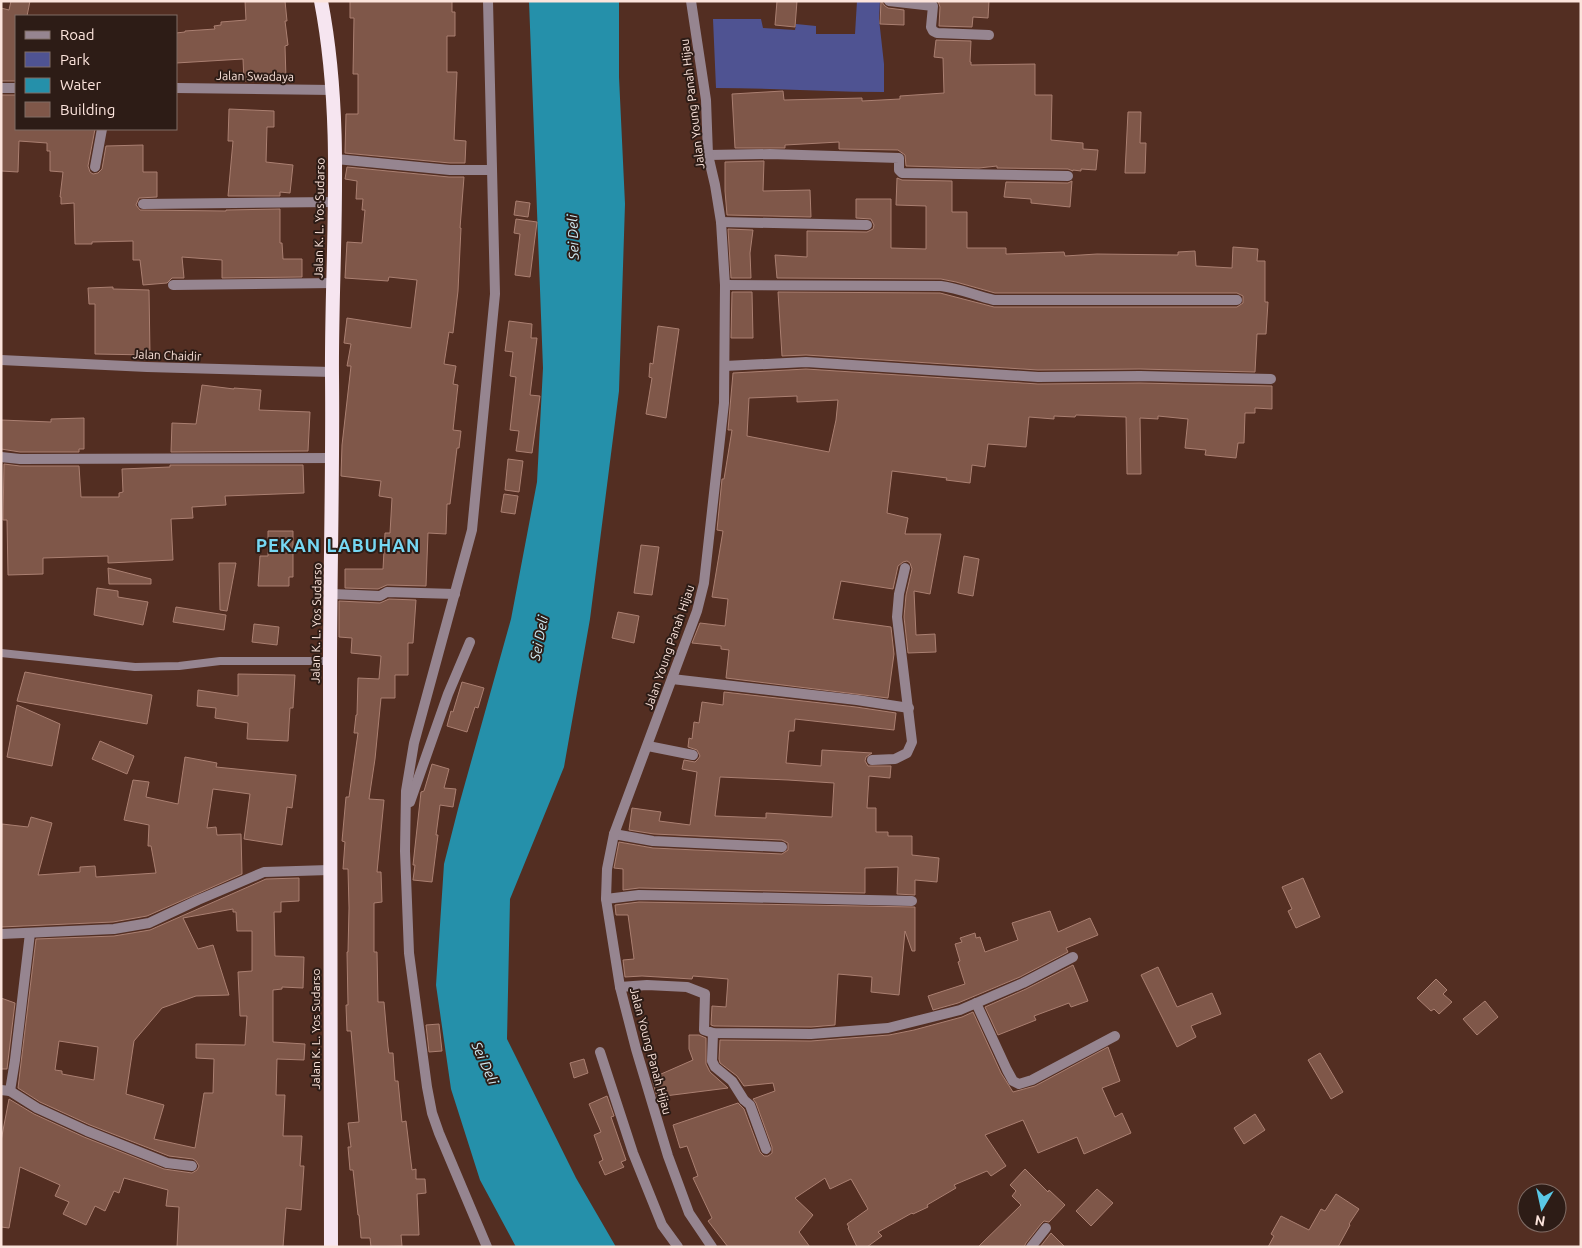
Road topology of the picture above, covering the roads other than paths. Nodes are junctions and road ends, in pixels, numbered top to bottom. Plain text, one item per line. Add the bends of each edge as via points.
1 (321, 1) edge
2 (488, 1) edge
3 (691, 1) edge
4 (889, 1) edge
5 (989, 35) dead end
6 (1, 88) edge
7 (15, 88) edge
8 (178, 88) edge
9 (333, 90) junction
10 (102, 130) edge
11 (708, 155) junction
12 (336, 159) junction
13 (95, 167) dead end
14 (492, 170) junction
15 (1068, 176) dead end
16 (335, 202) junction
17 (143, 204) dead end
18 (721, 222) junction
19 (867, 225) dead end
20 (334, 283) junction
21 (174, 285) dead end
22 (725, 286) junction
23 (1237, 300) dead end
24 (1, 360) edge
25 (725, 366) junction
26 (332, 372) junction
27 (1271, 379) dead end
28 (1, 457) edge
29 (333, 458) junction
30 (906, 568) dead end
31 (332, 594) junction
32 (455, 594) junction
33 (470, 642) dead end
34 (1, 653) edge
35 (330, 661) junction
36 (672, 679) junction
37 (909, 708) junction
38 (648, 746) junction
39 (693, 755) dead end
40 (872, 760) dead end
41 (406, 812) junction
42 (614, 834) junction
43 (782, 847) dead end
44 (329, 870) junction
45 (606, 899) junction
46 (912, 901) dead end
47 (30, 933) junction
48 (1, 934) edge
49 (1073, 957) dead end
50 (620, 987) junction
51 (976, 1003) junction
52 (713, 1033) junction
53 (1116, 1036) dead end
54 (600, 1052) dead end
55 (6, 1090) edge
56 (766, 1149) dead end
57 (192, 1166) dead end
58 (1046, 1228) dead end
59 (331, 1247) edge
60 (487, 1247) edge
61 (678, 1247) edge
62 (712, 1247) edge
63 (1031, 1247) edge

1 - 9 highway, Jalan K. L. Yos Sudarso via 329,41
2 - 14 street
3 - 11 street, Jalan Young Panah Hijau via 706,100
4 - 5 street via 933,6 933,31
6 - 7 street
8 - 9 street, Jalan Swadaya
9 - 12 highway, Jalan K. L. Yos Sudarso
10 - 13 street
11 - 15 street via 899,158 902,173
11 - 18 street, Jalan Young Panah Hijau
12 - 14 street via 450,170
12 - 16 highway, Jalan K. L. Yos Sudarso
14 - 32 street via 495,294 472,530
16 - 17 street
16 - 20 highway, Jalan K. L. Yos Sudarso
18 - 19 street
18 - 22 street, Jalan Young Panah Hijau
20 - 21 street
20 - 26 highway, Jalan K. L. Yos Sudarso
22 - 23 street via 941,286 994,300
22 - 25 street, Jalan Young Panah Hijau
24 - 26 street, Jalan Chaidir
25 - 27 street via 806,362 1038,377
25 - 36 street, Jalan Young Panah Hijau via 724,403 704,583 697,612
26 - 29 highway, Jalan K. L. Yos Sudarso
28 - 29 street
29 - 31 highway, Jalan K. L. Yos Sudarso
30 - 37 street via 896,617
31 - 32 street
31 - 35 highway, Jalan K. L. Yos Sudarso
32 - 41 street via 414,743
33 - 41 street
34 - 35 lane via 135,667 220,661
35 - 44 highway, Jalan K. L. Yos Sudarso
36 - 37 street
36 - 38 street, Jalan Young Panah Hijau
37 - 40 street via 912,742 907,753 895,759
38 - 39 street
38 - 42 street, Jalan Young Panah Hijau
41 - 60 street via 409,953 427,1087 438,1133
42 - 43 street via 653,841
42 - 45 street, Jalan Young Panah Hijau via 607,868
44 - 47 street via 264,872 149,923 114,929
44 - 59 highway, Jalan K. L. Yos Sudarso
45 - 46 street via 639,895
45 - 50 street, Jalan Young Panah Hijau
47 - 48 street
47 - 55 street via 16,1060
49 - 51 street
50 - 52 street via 687,987 704,994 704,1030
50 - 62 street, Jalan Young Panah Hijau via 668,1156 689,1213
51 - 52 street via 888,1028 811,1034
51 - 53 street via 1006,1070 1019,1084
52 - 56 street via 714,1067 732,1081 750,1105
54 - 61 street via 662,1226
55 - 57 street via 87,1131 167,1163
58 - 63 street

